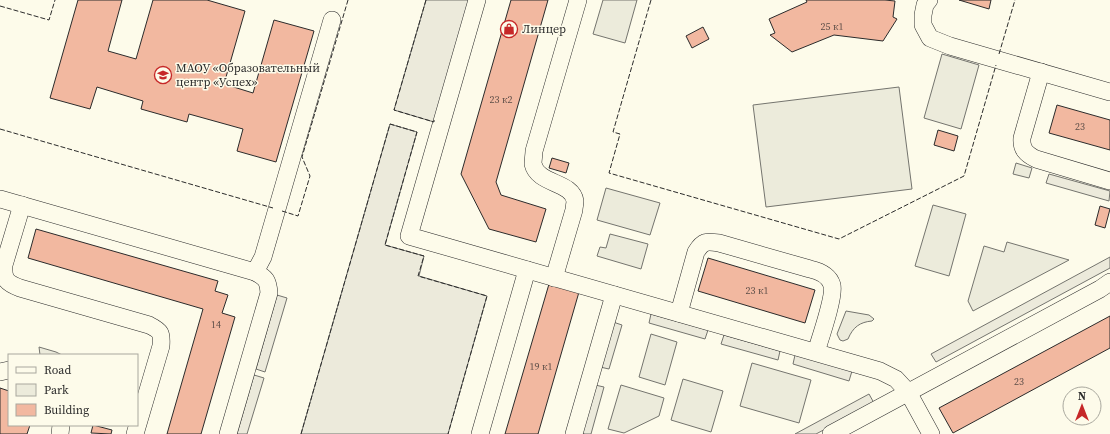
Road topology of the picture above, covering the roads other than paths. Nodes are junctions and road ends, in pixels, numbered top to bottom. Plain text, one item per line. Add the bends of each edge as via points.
1 (477, 0) edge
2 (578, 0) edge
3 (929, 0) edge
4 (332, 20) dead end
5 (1041, 72) junction
6 (1110, 92) edge
7 (1110, 181) edge
8 (0, 199) edge
9 (22, 205) junction
10 (527, 270) junction
11 (255, 272) junction
12 (554, 278) junction
13 (1110, 282) edge
14 (614, 295) junction
15 (679, 313) junction
16 (816, 352) junction
17 (908, 392) junction
18 (138, 424) edge
19 (228, 434) edge
20 (480, 434) edge
21 (574, 434) edge
22 (831, 434) edge
23 (931, 434) edge

1 - 10 lane via 409,236
2 - 12 lane via 534,151 533,163 537,172 544,179 570,190 575,199
3 - 5 lane via 922,15 923,25 930,38
4 - 11 lane via 263,257
5 - 6 lane
5 - 7 lane via 1022,138 1024,150 1036,160
8 - 9 lane
9 - 11 lane
9 - 18 lane via 4,265 4,274 9,283 149,325 157,329 162,336
10 - 12 lane
10 - 20 lane
11 - 19 lane via 264,277 269,293
12 - 14 lane
13 - 17 lane
14 - 15 lane
14 - 21 lane
15 - 16 lane
15 - 16 lane via 696,252 701,244 708,241 719,243 820,272 828,278 832,285 832,297
16 - 17 lane via 880,371 896,379
17 - 22 lane
17 - 23 lane

